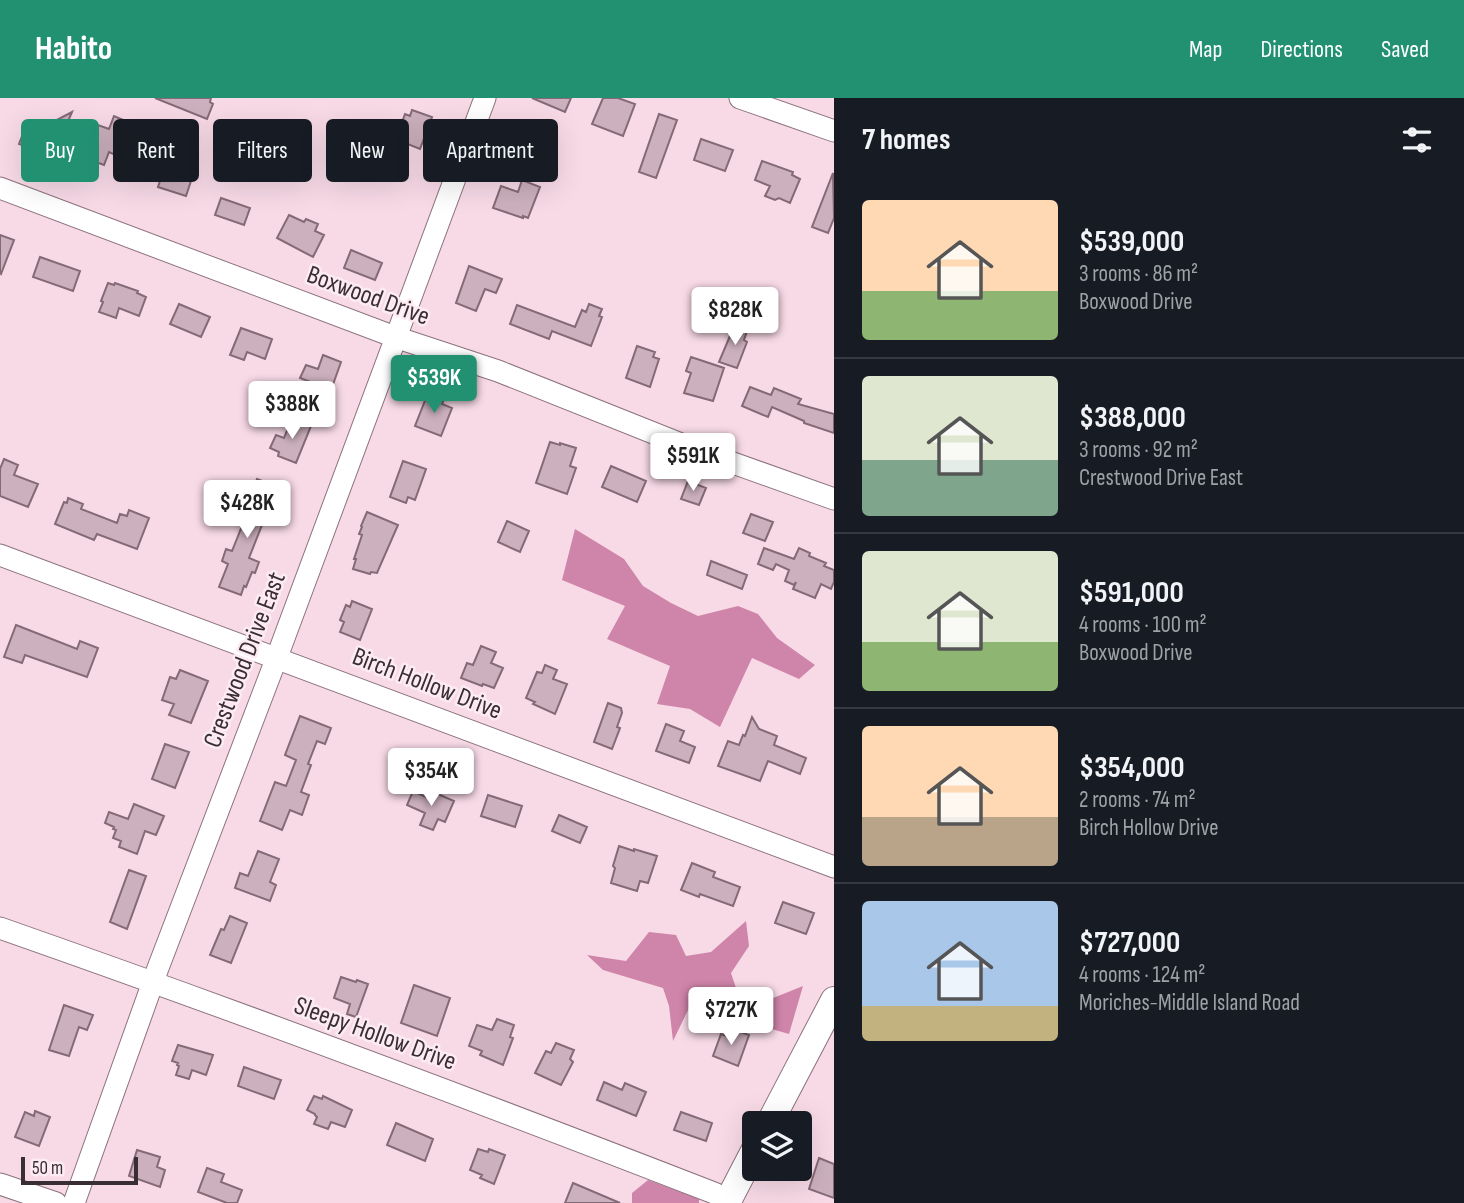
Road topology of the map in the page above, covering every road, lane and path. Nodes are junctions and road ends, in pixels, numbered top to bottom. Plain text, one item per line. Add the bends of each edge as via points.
1 (485, 98) edge
2 (740, 98) edge
3 (834, 131) edge
4 (0, 188) edge
5 (395, 337) junction
6 (834, 499) edge
7 (0, 555) edge
8 (277, 657) junction
9 (834, 867) edge
10 (0, 928) edge
11 (153, 982) junction
12 (834, 1000) edge
13 (776, 1111) edge
14 (742, 1175) edge
15 (0, 1184) edge
16 (729, 1202) edge
17 (56, 1203) edge
18 (74, 1203) edge

1 - 5 street, Crestwood Drive East
2 - 3 street
4 - 5 street, Boxwood Drive
5 - 6 street, Boxwood Drive via 498,371
5 - 8 street, Crestwood Drive East
7 - 8 street, Birch Hollow Drive
8 - 9 street, Birch Hollow Drive
8 - 11 street, Crestwood Drive East
10 - 11 street, Sleepy Hollow Drive
11 - 16 street, Sleepy Hollow Drive via 491,1107
11 - 18 street, Crestwood Drive East
12 - 13 main road
14 - 16 main road
15 - 17 street

